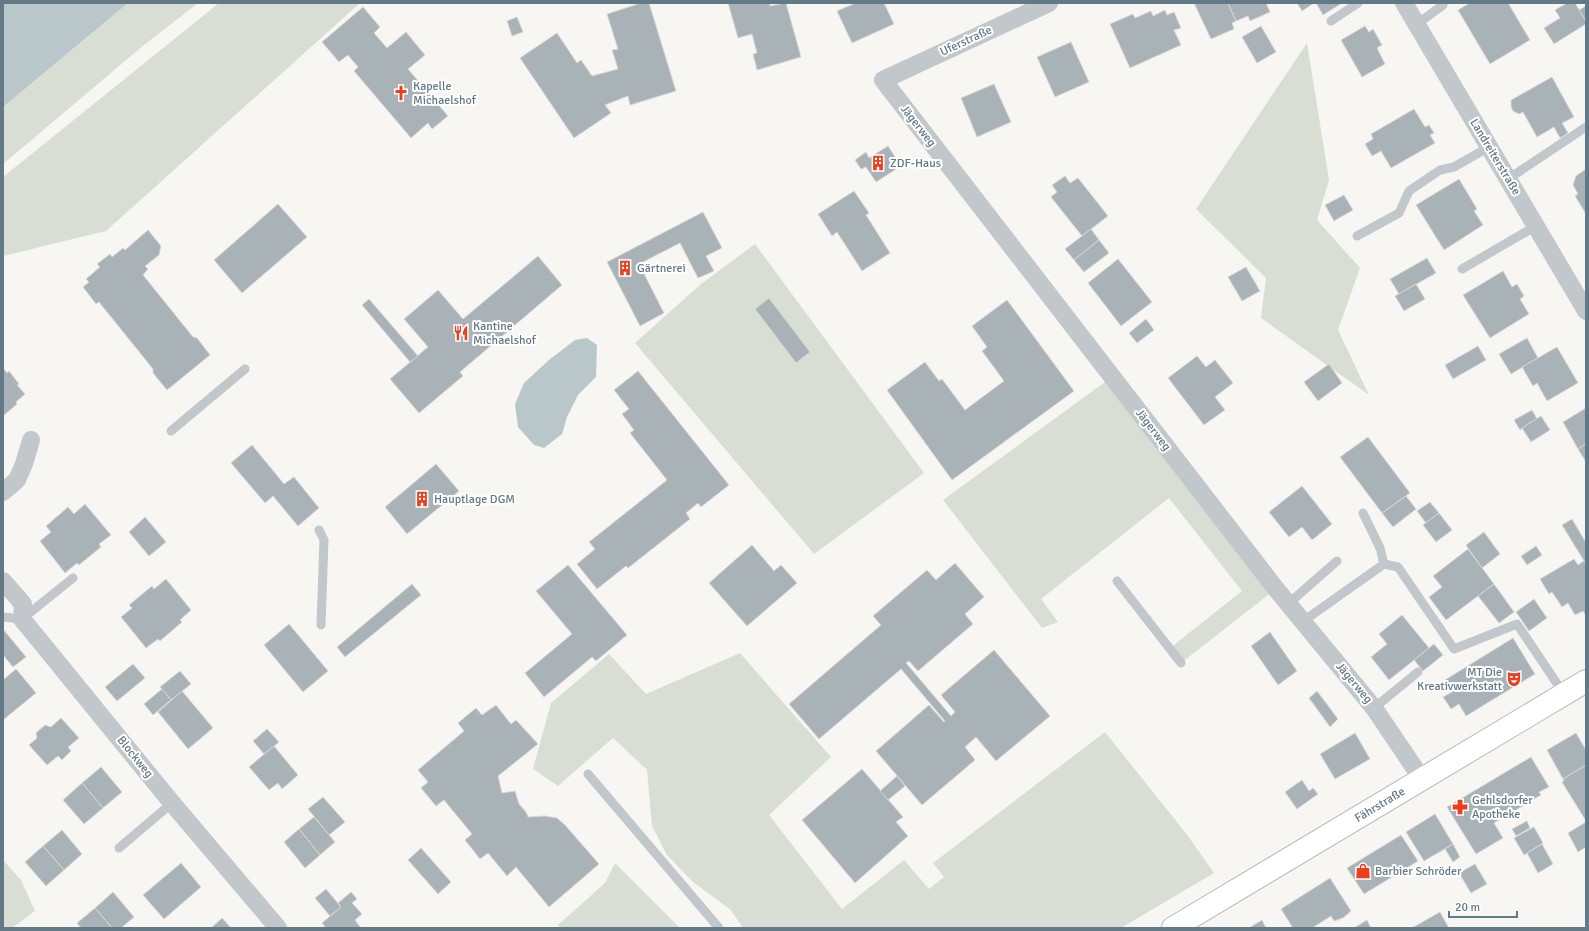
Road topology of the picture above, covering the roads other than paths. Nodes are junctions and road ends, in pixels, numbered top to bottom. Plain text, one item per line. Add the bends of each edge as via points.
1 (1049, 3) edge
2 (1358, 3) edge
3 (1404, 3) edge
4 (1443, 3) edge
5 (1331, 21) dead end
6 (1417, 24) junction
7 (883, 80) joint
8 (1586, 127) edge
9 (1489, 147) junction
10 (1508, 179) junction
11 (1536, 226) junction
12 (1357, 236) dead end
13 (1462, 269) dead end
14 (1586, 311) edge
15 (245, 369) dead end
16 (171, 431) dead end
17 (31, 440) dead end
18 (3, 492) edge
19 (1363, 513) dead end
20 (319, 530) dead end
21 (1338, 561) dead end
22 (1384, 564) junction
23 (74, 578) dead end
24 (3, 581) edge
25 (1117, 581) dead end
26 (1288, 604) junction
27 (3, 617) edge
28 (22, 619) junction
29 (1302, 622) junction
30 (321, 625) dead end
31 (1181, 663) dead end
32 (1418, 672) dead end
33 (1586, 681) edge
34 (1564, 694) junction
35 (1374, 708) junction
36 (588, 774) dead end
37 (1422, 779) junction
38 (172, 803) junction
39 (119, 848) dead end
40 (278, 928) edge
41 (719, 928) edge
42 (1173, 928) edge

1 - 7 street, Uferstraße
2 - 5 lane
3 - 6 street, Landreiterstraße
4 - 6 lane via 1444,5
6 - 9 street, Landreiterstraße
7 - 26 street, Jägerweg
8 - 10 lane
9 - 10 street, Landreiterstraße
9 - 12 lane via 1454,167 1440,170 1409,191 1399,213
10 - 11 street, Landreiterstraße
11 - 13 lane
11 - 14 street, Landreiterstraße
15 - 16 lane
17 - 18 street via 17,480
19 - 22 lane via 1380,548
20 - 30 lane via 324,540
21 - 26 lane
22 - 29 lane
22 - 34 lane via 1398,567 1454,649 1517,624
23 - 28 lane
24 - 28 street via 23,604
25 - 31 lane
26 - 29 street, Jägerweg
27 - 28 lane
28 - 38 street, Blockweg
29 - 35 street, Jägerweg
32 - 35 lane
33 - 34 street, Fährstraße
34 - 37 street, Fährstraße
35 - 37 street, Jägerweg
36 - 41 lane
37 - 42 street, Fährstraße
38 - 39 lane
38 - 40 street, Blockweg

